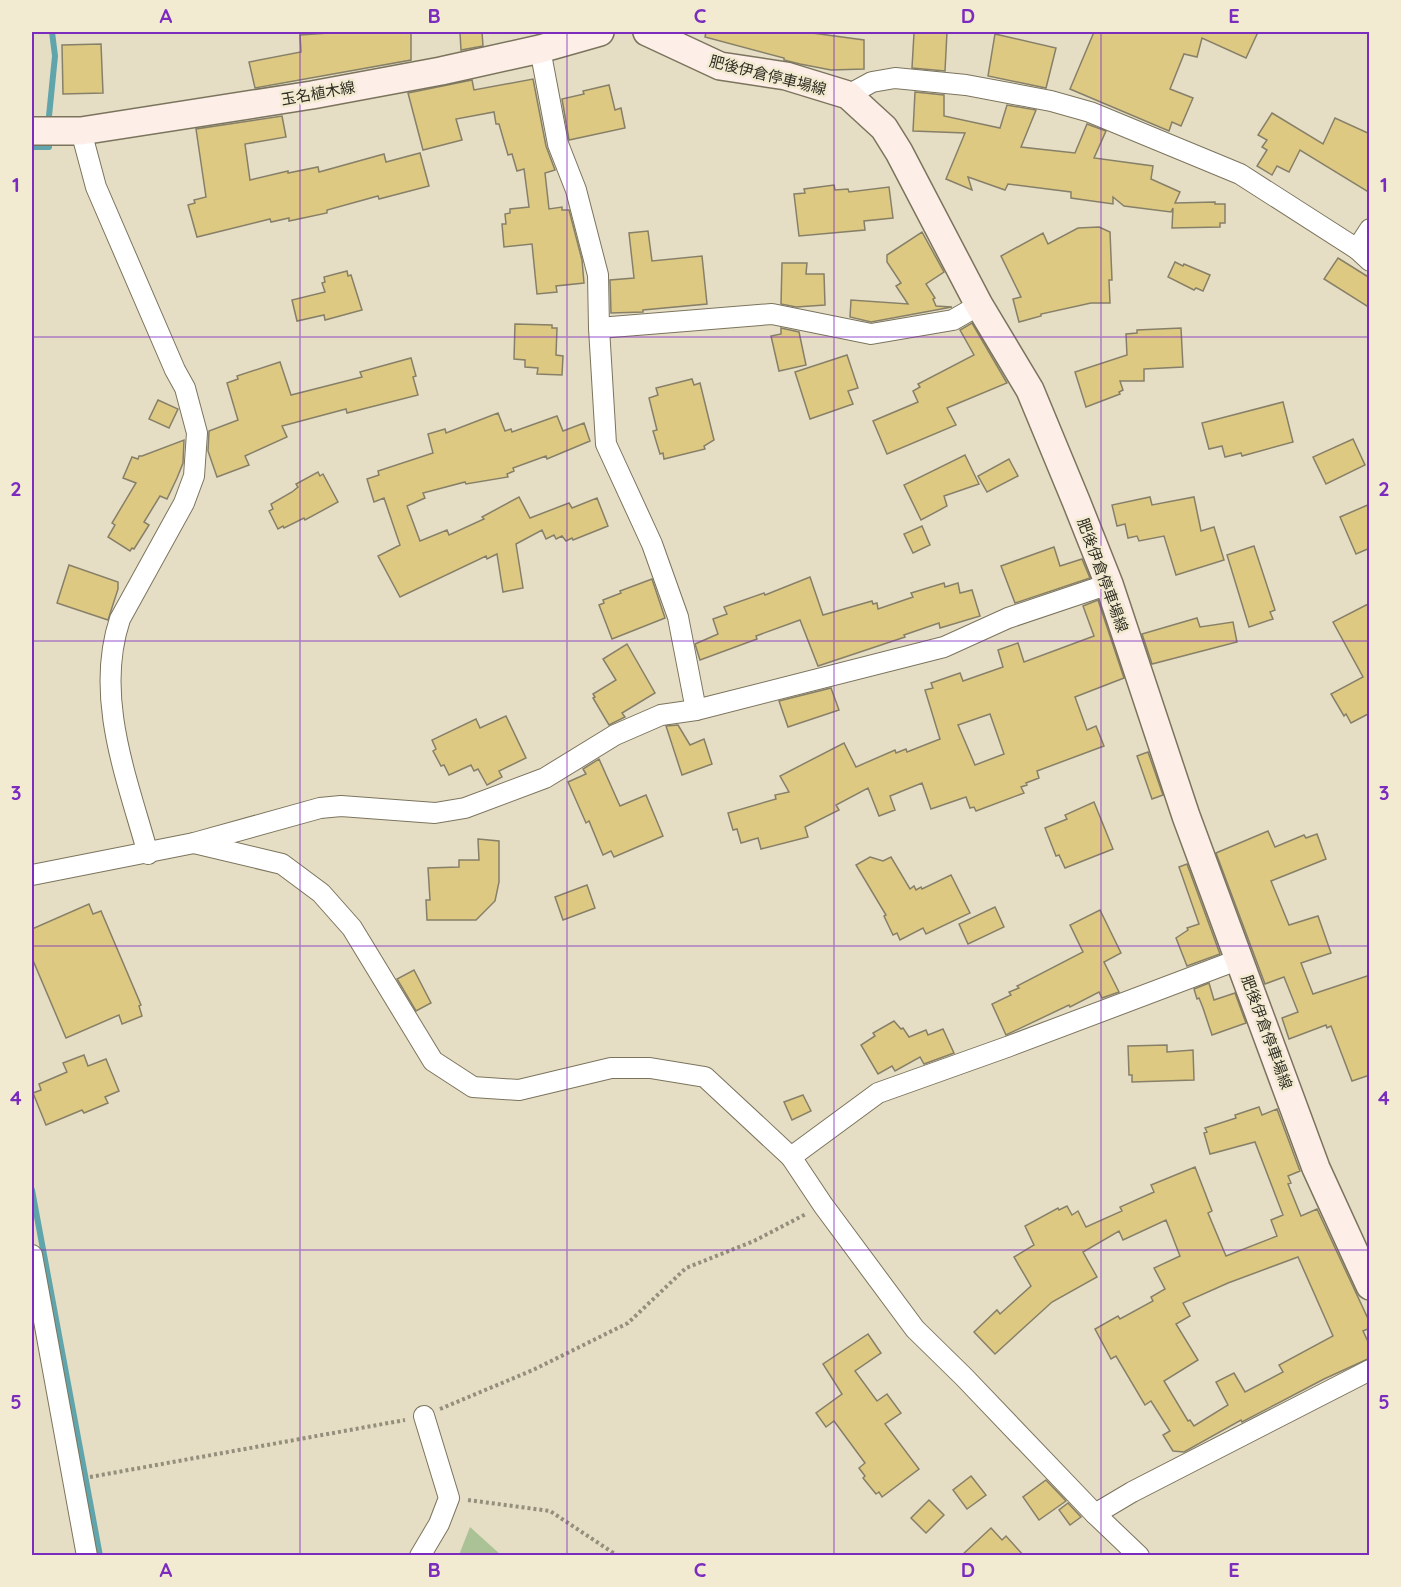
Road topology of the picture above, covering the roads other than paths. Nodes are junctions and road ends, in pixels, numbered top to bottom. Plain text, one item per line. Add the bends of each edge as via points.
1 (600, 32) edge
2 (647, 32) edge
3 (679, 39) edge
4 (540, 49) junction
5 (848, 95) junction
6 (32, 131) edge
7 (81, 131) junction
8 (1370, 229) edge
9 (1363, 255) edge
10 (979, 305) junction
11 (599, 328) junction
12 (1109, 584) junction
13 (696, 710) junction
14 (194, 843) junction
15 (148, 854) junction
16 (32, 876) edge
17 (1240, 959) junction
18 (791, 1157) junction
19 (32, 1255) edge
20 (1370, 1286) edge
21 (1370, 1370) edge
22 (424, 1416) road end
23 (1095, 1514) junction
24 (87, 1556) edge
25 (420, 1556) edge
26 (1139, 1556) edge

1 - 4 main road, 玉名植木線
2 - 3 main road, 肥後伊倉停車場線
3 - 5 main road, 肥後伊倉停車場線 via 720,66 786,76
4 - 7 main road, 玉名植木線 via 312,95
4 - 11 street via 558,144 576,190 598,275
5 - 9 street via 872,82 895,78 966,85 1090,112 1240,174
5 - 10 main road, 肥後伊倉停車場線 via 884,128 899,152
6 - 7 main road, 玉名植木線
7 - 15 street via 96,187 185,388 197,433 194,476 184,503 114,635 110,671 112,722
8 - 9 street
10 - 11 street via 953,321 871,334 772,314
10 - 12 main road, 肥後伊倉停車場線 via 1030,390
11 - 13 street via 606,444 652,544 678,617
12 - 13 street via 1008,618 944,647
12 - 17 main road, 肥後伊倉停車場線 via 1186,816
13 - 14 street via 661,716 615,735 545,778 465,808 435,813 320,808
14 - 15 street
14 - 18 street via 282,864 321,893 352,928 433,1061 472,1087 519,1090 611,1068 650,1068 705,1077
15 - 16 street
17 - 18 street via 878,1093
17 - 20 main road, 肥後伊倉停車場線 via 1316,1168
18 - 23 street via 915,1329
19 - 24 street
21 - 23 street
22 - 25 street via 449,1498
23 - 26 street

